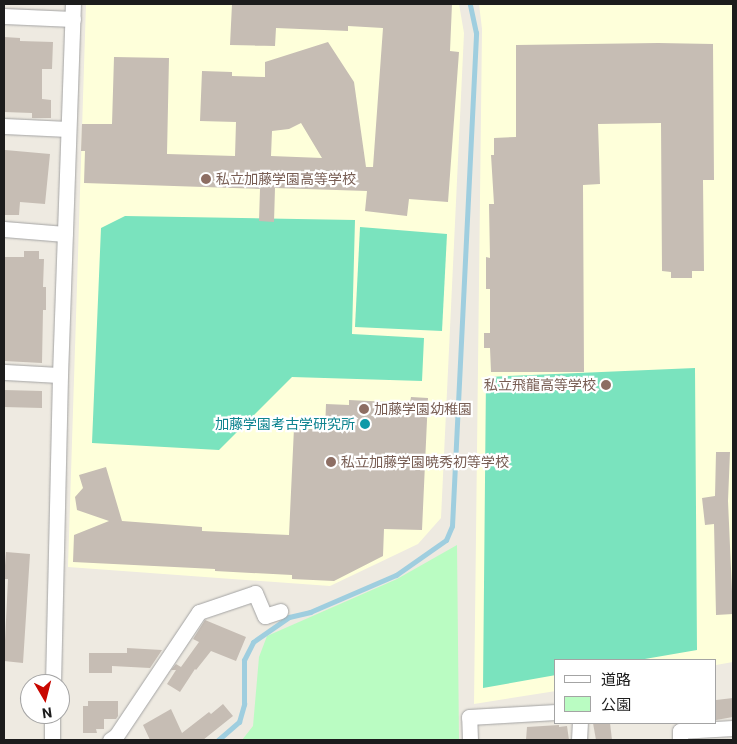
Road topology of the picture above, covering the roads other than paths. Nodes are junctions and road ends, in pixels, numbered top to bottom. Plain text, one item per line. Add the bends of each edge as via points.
1 (73, 11) edge
2 (4, 16) edge
3 (4, 126) edge
4 (68, 129) junction
5 (4, 230) edge
6 (65, 234) junction
7 (4, 372) edge
8 (60, 375) junction
9 (280, 611) dead end
10 (53, 674) edge
11 (554, 712) edge
12 (52, 724) edge
13 (580, 724) edge
14 (733, 728) edge
15 (52, 740) edge
16 (110, 740) edge
17 (470, 740) edge
18 (579, 740) edge
19 (680, 740) edge

1 - 2 street
1 - 4 street
3 - 4 street
4 - 6 street
5 - 6 street
6 - 8 street
7 - 8 street
8 - 10 street
9 - 16 street via 264,616 254,593 199,612 116,736
11 - 17 street via 469,717
12 - 15 street
13 - 18 street
14 - 19 street via 680,731

